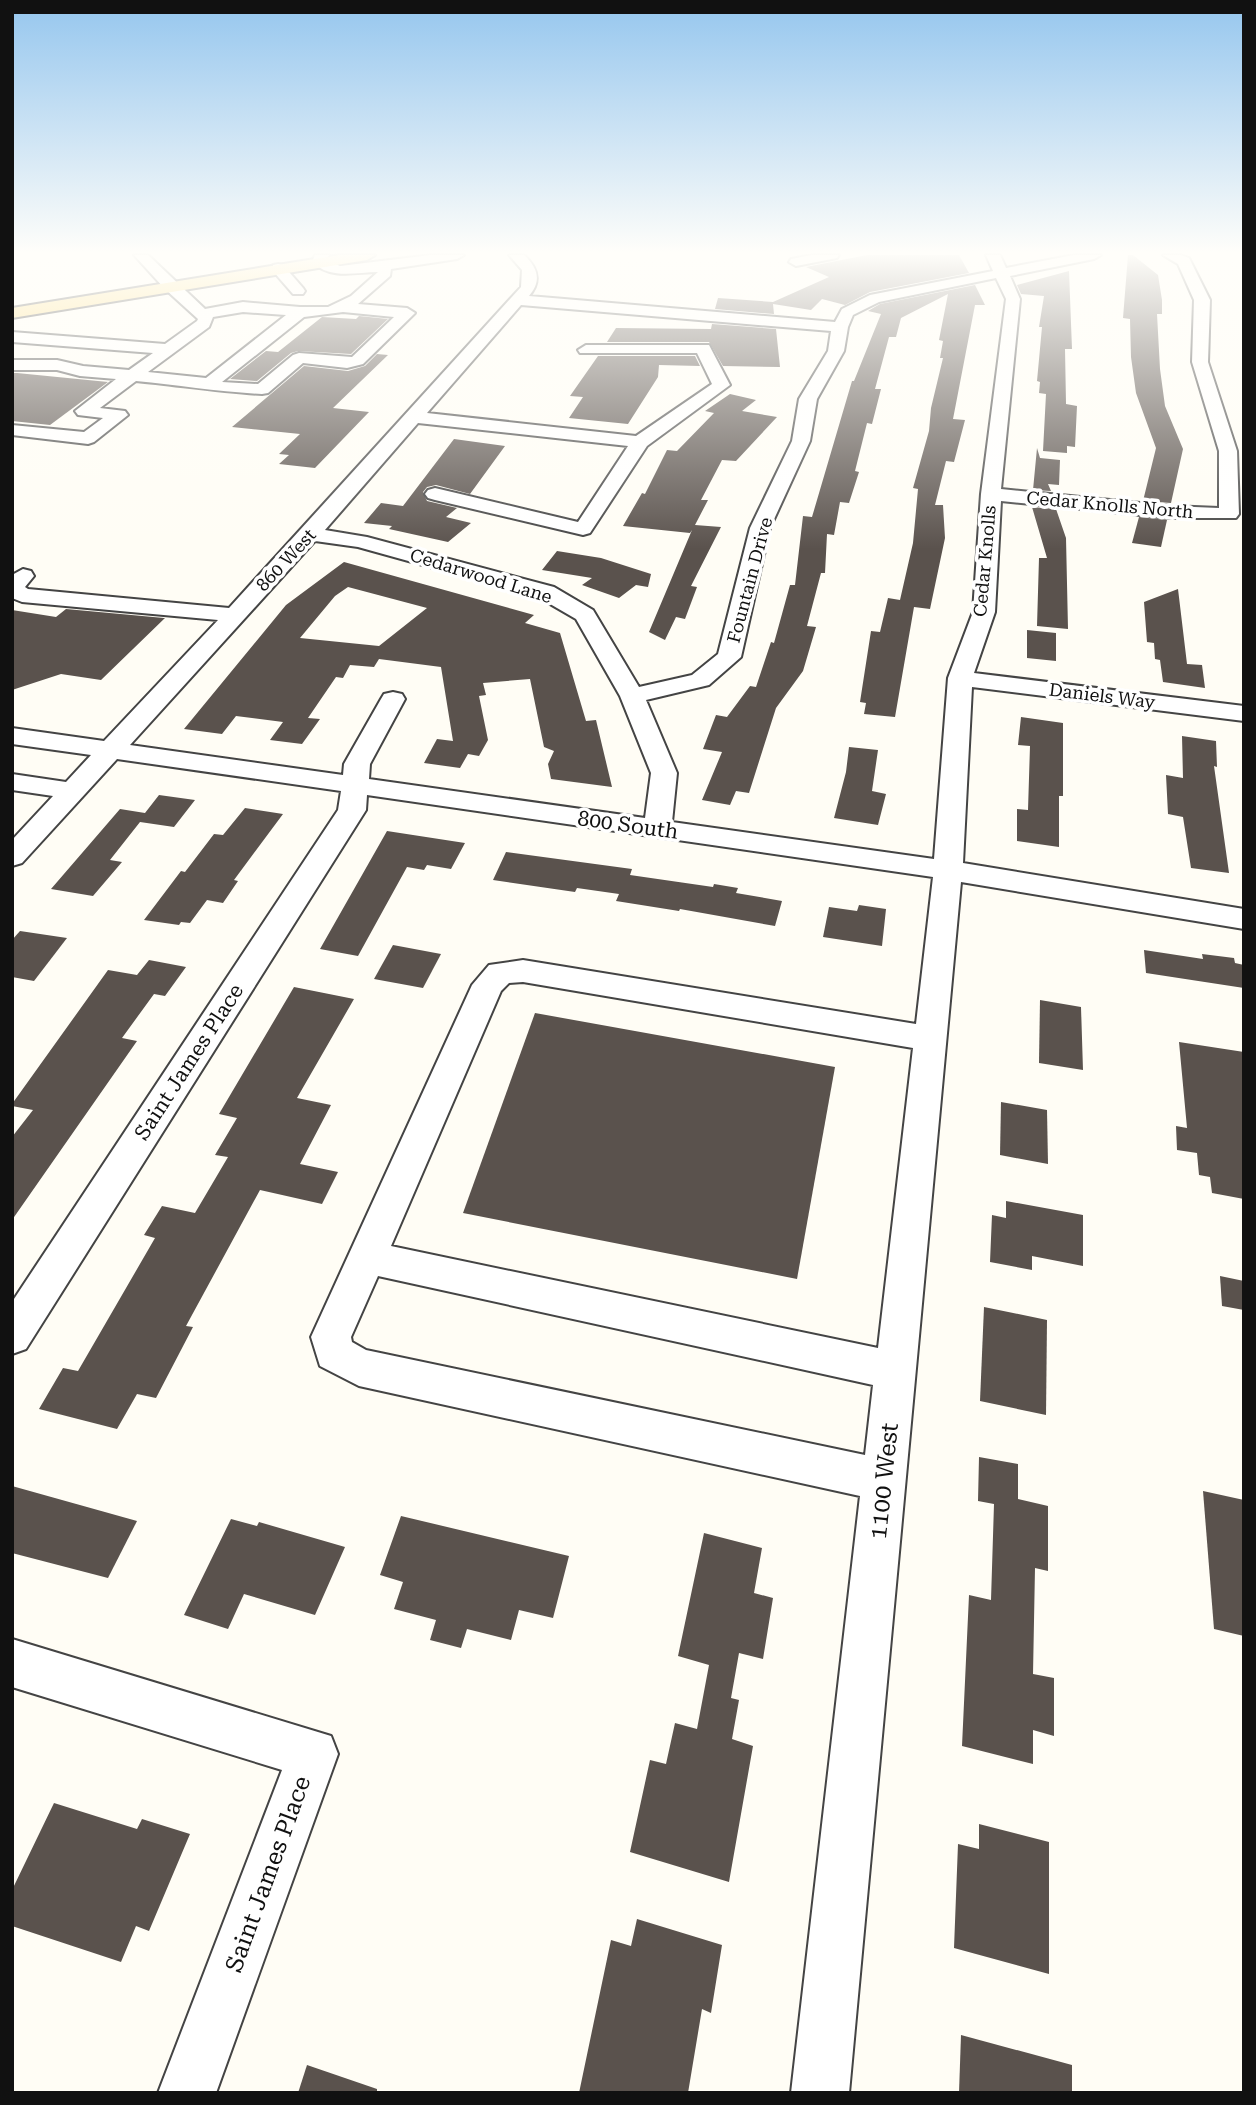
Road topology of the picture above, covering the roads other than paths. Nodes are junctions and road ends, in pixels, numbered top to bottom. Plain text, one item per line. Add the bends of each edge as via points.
1 (163, 353) edge
2 (248, 353) edge
3 (365, 353) edge
4 (471, 353) edge
5 (706, 353) edge
6 (835, 353) edge
7 (1007, 353) edge
8 (1200, 353) edge
9 (12, 365) edge
10 (133, 376) junction
11 (210, 383) junction
12 (414, 417) junction
13 (12, 430) edge
14 (640, 442) junction
15 (435, 494) dead end
16 (991, 494) junction
17 (310, 534) junction
18 (23, 576) dead end
19 (234, 615) junction
20 (960, 678) junction
21 (632, 696) junction
22 (393, 699) dead end
23 (1244, 714) edge
24 (12, 736) edge
25 (108, 751) junction
26 (12, 782) edge
27 (356, 784) junction
28 (72, 791) junction
29 (657, 830) junction
30 (12, 857) edge
31 (948, 870) junction
32 (1244, 919) edge
33 (930, 1039) junction
34 (366, 1257) junction
35 (12, 1336) edge
36 (896, 1371) junction
37 (884, 1480) junction
38 (12, 1662) edge
39 (187, 2093) edge
40 (820, 2093) edge

1 - 10 street
2 - 11 street
3 - 11 street via 347,363 299,358 262,389
4 - 12 street, 860 West
5 - 14 street via 721,385
6 - 21 street, Fountain Drive via 808,399 801,440 760,528 729,657 700,680
7 - 16 street, Cedar Knolls
8 - 16 street, Cedar Knolls North via 1228,450 1229,514
9 - 10 street
10 - 11 street
10 - 13 street via 83,411 119,415 88,438
12 - 14 street
12 - 17 street, 860 West
14 - 15 street via 583,529
16 - 20 street, Cedar Knolls via 984,612
17 - 19 street, 860 West
17 - 21 street, Cedarwood Lane via 360,541 546,592 585,615
18 - 19 street via 13,588 22,595
19 - 25 street, 860 West
20 - 23 street, Daniels Way
20 - 31 street, Cedar Knolls
21 - 29 street, Cedarwood Lane via 664,774
22 - 27 street, Saint James Place via 357,764
24 - 25 street, 800 South
25 - 27 street, 800 South
25 - 28 street, 860 West
26 - 28 street
27 - 29 street, 800 South
27 - 35 street, Saint James Place via 352,810
28 - 30 street, 860 West
29 - 31 street, 800 South
31 - 32 street, 800 South
31 - 33 street, 1100 West
33 - 34 street via 523,971 500,973 488,985
33 - 36 street, 1100 West
34 - 36 street
34 - 37 street via 331,1337 334,1353 359,1367
36 - 37 street, 1100 West
37 - 40 street, 1100 West
38 - 39 street, Saint James Place via 313,1754

